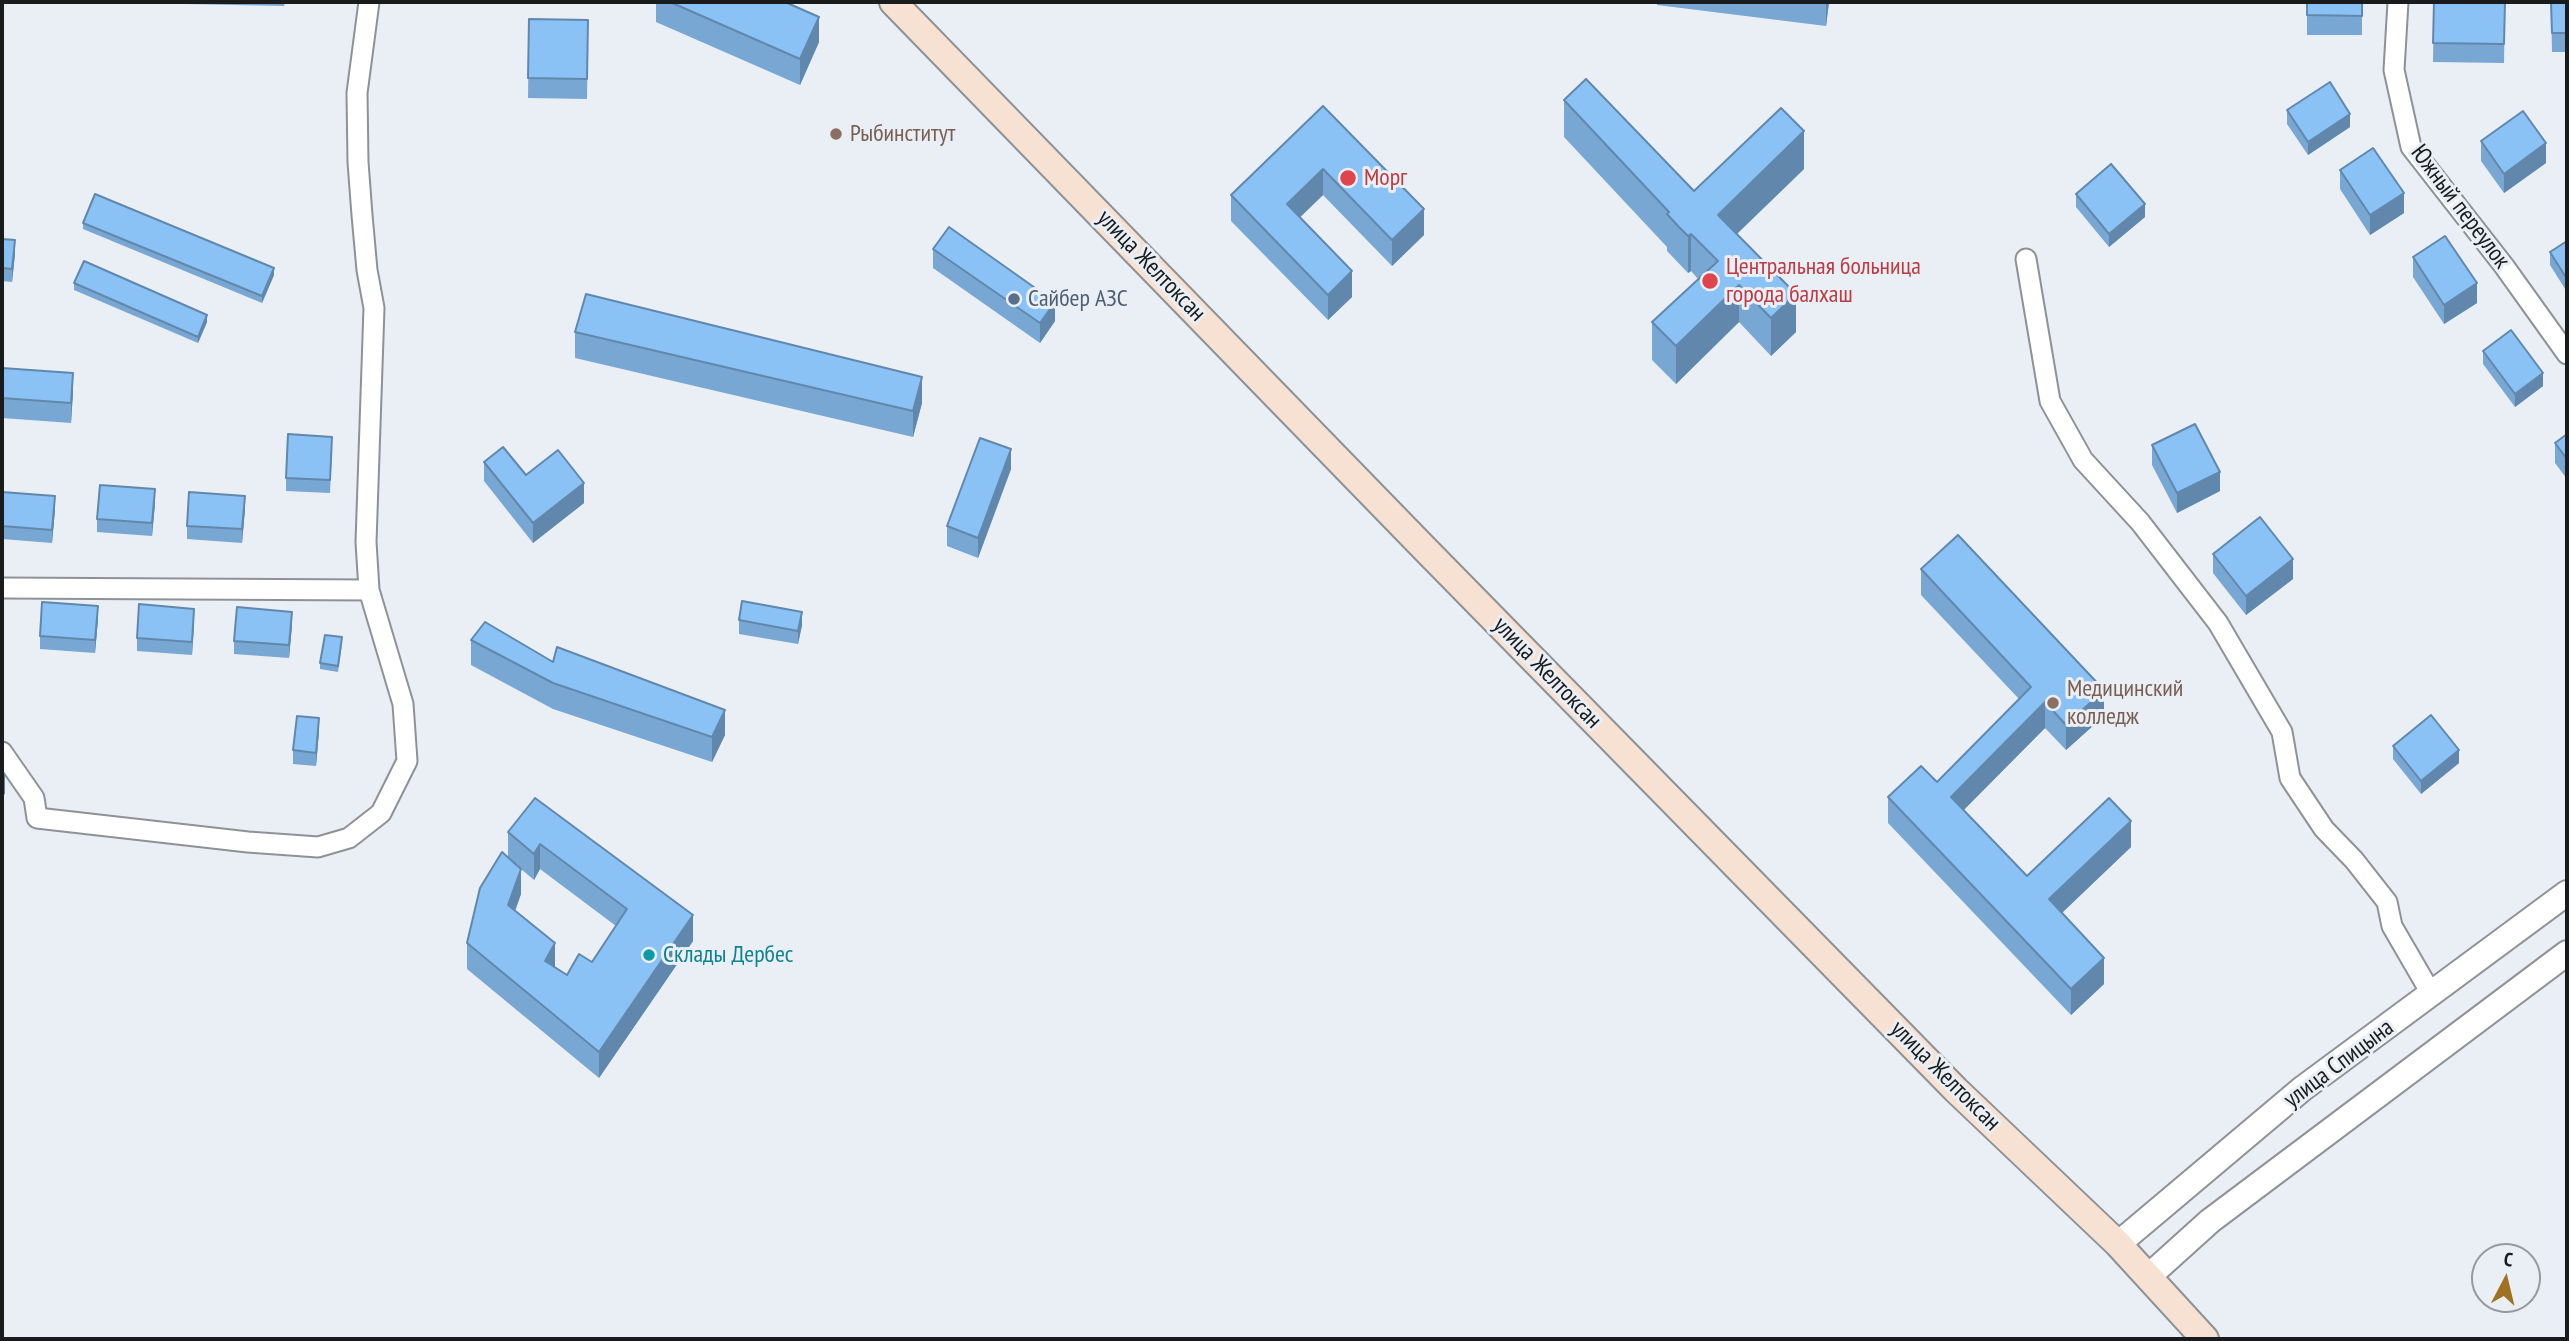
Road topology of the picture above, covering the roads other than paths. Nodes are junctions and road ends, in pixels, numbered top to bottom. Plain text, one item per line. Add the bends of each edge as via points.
1 (369, 2) edge
2 (893, 2) edge
3 (2398, 2) edge
4 (2026, 259) dead end
5 (2567, 354) edge
6 (2, 587) edge
7 (369, 590) junction
8 (2, 752) edge
9 (2567, 893) edge
10 (2567, 953) edge
11 (2432, 995) junction
12 (2118, 1244) junction
13 (2149, 1276) junction
14 (2205, 1339) edge

1 - 7 street via 357,93 362,215 374,308 366,542
2 - 12 main road, улица Желтоксан via 1956,1090
3 - 5 street, Южный переулок via 2395,70 2411,147
4 - 11 street via 2050,401 2083,460 2140,522 2218,623 2282,732 2290,778 2324,829 2387,902 2392,926
6 - 7 street
7 - 8 street via 403,704 407,761 381,813 349,838 318,847 37,818 34,798
9 - 11 street, улица Спицына
10 - 13 street, улица Спицына via 2210,1221
11 - 12 street, улица Спицына via 2302,1089
12 - 13 main road, улица Желтоксан
13 - 14 main road, улица Желтоксан

